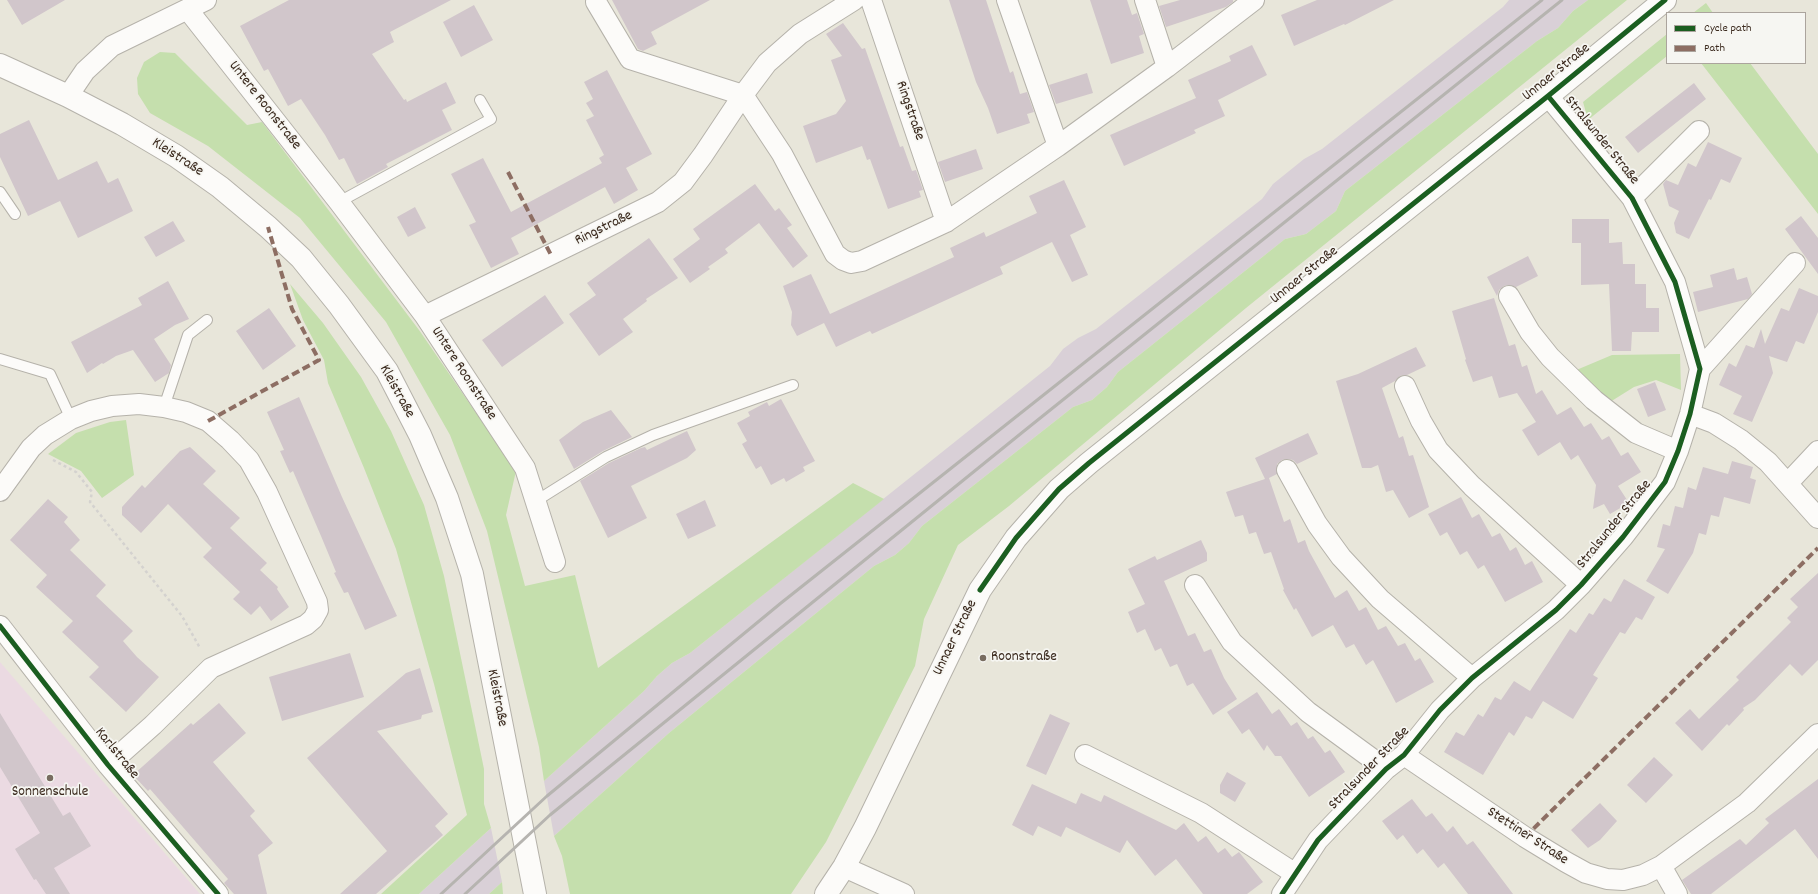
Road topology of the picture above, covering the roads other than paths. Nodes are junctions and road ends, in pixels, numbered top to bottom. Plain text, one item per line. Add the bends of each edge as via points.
1 (206, 0) edge
2 (854, 0) edge
3 (871, 0) edge
4 (1007, 0) edge
5 (1145, 0) edge
6 (1254, 0) edge
7 (1665, 0) edge
8 (596, 2) dead end
9 (188, 10) junction
10 (0, 66) edge
11 (1167, 67) junction
12 (742, 95) junction
13 (68, 96) junction
14 (1548, 96) junction
15 (480, 100) dead end
16 (1699, 131) dead end
17 (1058, 146) junction
18 (0, 192) edge
19 (1632, 198) junction
20 (339, 202) junction
21 (15, 214) dead end
22 (946, 222) junction
23 (1795, 263) dead end
24 (1509, 296) dead end
25 (425, 316) junction
26 (207, 320) dead end
27 (0, 359) edge
28 (1700, 369) junction
29 (792, 385) dead end
30 (1405, 386) dead end
31 (164, 407) junction
32 (1690, 414) junction
33 (71, 419) junction
34 (1678, 451) junction
35 (1818, 451) edge
36 (1287, 470) dead end
37 (1788, 483) junction
38 (0, 491) edge
39 (536, 501) junction
40 (1818, 518) edge
41 (555, 562) dead end
42 (1195, 585) dead end
43 (1581, 585) junction
44 (2, 634) edge
45 (1472, 678) junction
46 (1818, 734) edge
47 (1086, 755) dead end
48 (1404, 755) junction
49 (108, 765) junction
50 (1386, 769) junction
51 (1661, 866) junction
52 (844, 867) junction
53 (1294, 873) junction
54 (218, 894) edge
55 (535, 894) edge
56 (826, 894) edge
57 (904, 894) edge
58 (1282, 894) edge
59 (1677, 894) edge

1 - 9 street
2 - 12 street, Ringstraße via 800,34 767,63
3 - 22 street, Ringstraße
4 - 17 street
5 - 11 street
6 - 11 street
7 - 14 main road, Unnaer Straße
8 - 12 street via 630,59
9 - 13 street via 112,46 85,72
9 - 20 street, Untere Roonstraße
10 - 13 main road, Kleistraße
11 - 17 street
12 - 22 street via 782,154 835,254 842,260 851,263 862,261
12 - 25 street, Ringstraße via 683,182 658,202
13 - 55 main road, Kleistraße via 176,156 220,187 268,227 306,264 387,371 420,435 444,491 472,574
14 - 19 street, Stralsunder Straße
14 - 52 main road, Unnaer Straße via 1089,463 1050,499 1016,538 980,590
15 - 20 lane via 491,119
16 - 19 street, Stralsunder Straße
17 - 22 street
18 - 21 lane
19 - 28 street, Stralsunder Straße via 1674,282
20 - 25 street, Untere Roonstraße
23 - 28 street, Stralsunder Straße
24 - 34 street via 1540,345 1594,400 1636,433
25 - 39 street, Untere Roonstraße via 525,468
26 - 31 lane via 188,335
27 - 33 lane via 50,374
28 - 32 street, Stralsunder Straße
29 - 39 lane via 653,435 606,457
30 - 43 street, Stralsunder Straße via 1438,450 1472,486
31 - 33 street, Karlstraße via 139,404 112,406
31 - 49 street, Karlstraße via 208,421 249,460 267,492 317,602 318,610 306,625 211,668
32 - 34 street, Stralsunder Straße
32 - 37 street via 1714,423 1741,440
33 - 38 street, Karlstraße via 45,435 31,448
34 - 43 street, Stralsunder Straße via 1665,482 1623,537
35 - 37 street
36 - 45 street via 1317,524 1341,557 1380,599
37 - 40 street
39 - 41 street, Untere Roonstraße
42 - 50 street, Stralsunder Straße via 1232,642 1308,712
43 - 45 street, Stralsunder Straße via 1556,610
44 - 49 street, Karlstraße
45 - 48 street, Stralsunder Straße via 1440,710
46 - 51 street, Stettiner Straße via 1747,803
47 - 53 street via 1201,813
48 - 50 street, Stralsunder Straße
48 - 51 street, Stettiner Straße via 1525,837 1586,873 1623,880
49 - 54 street, Karlstraße
50 - 53 street, Stralsunder Straße via 1318,840
51 - 59 street
52 - 56 main road, Unnaer Straße
52 - 57 street
53 - 58 street, Stralsunder Straße

